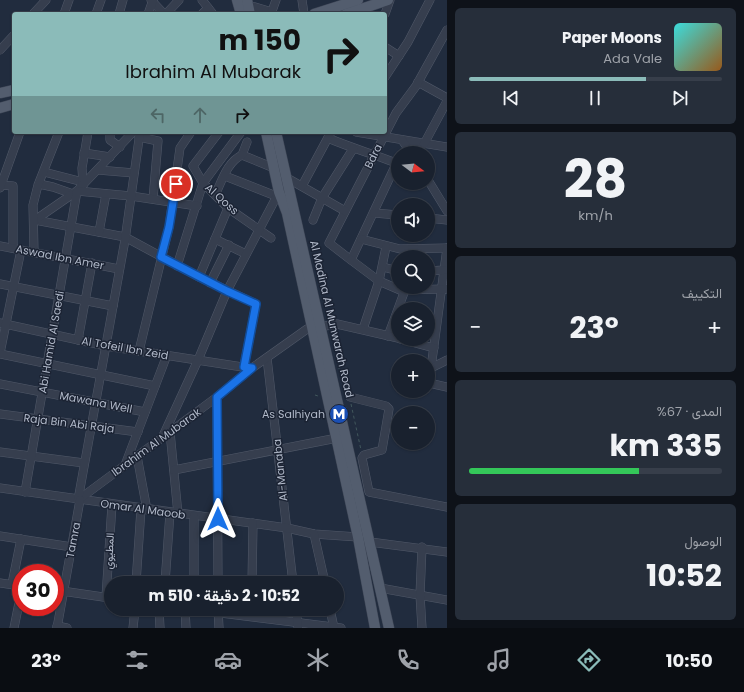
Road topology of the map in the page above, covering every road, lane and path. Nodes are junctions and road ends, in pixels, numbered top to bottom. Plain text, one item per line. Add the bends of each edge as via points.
1 (46, 0) edge
2 (69, 0) edge
3 (101, 0) edge
4 (123, 0) edge
5 (179, 0) edge
6 (202, 0) edge
7 (238, 0) edge
8 (276, 0) edge
9 (302, 0) edge
10 (358, 0) edge
11 (389, 0) edge
12 (430, 0) edge
13 (152, 1) edge
14 (346, 9) edge
15 (210, 11) edge
16 (244, 11) edge
17 (35, 12) edge
18 (65, 12) edge
19 (97, 12) edge
20 (120, 12) edge
21 (149, 12) edge
22 (163, 12) edge
23 (167, 12) edge
24 (258, 12) edge
25 (271, 12) edge
26 (304, 12) edge
27 (327, 12) edge
28 (386, 12) edge
29 (447, 30) edge
30 (12, 37) edge
31 (387, 48) edge
32 (0, 50) edge
33 (399, 56) junction
34 (387, 74) edge
35 (418, 82) junction
36 (12, 90) edge
37 (0, 93) edge
38 (447, 98) edge
39 (12, 105) edge
40 (446, 107) edge
41 (0, 108) edge
42 (387, 130) edge
43 (19, 134) edge
44 (58, 134) edge
45 (88, 134) edge
46 (110, 134) edge
47 (138, 134) edge
48 (190, 134) edge
49 (217, 134) edge
50 (240, 134) edge
51 (266, 134) edge
52 (276, 134) edge
53 (367, 134) edge
54 (385, 134) edge
55 (330, 135) edge
56 (383, 137) junction
57 (247, 142) dead end
58 (403, 142) junction
59 (424, 144) junction
60 (402, 146) edge
61 (406, 146) edge
62 (120, 147) junction
63 (447, 147) edge
64 (354, 150) junction
65 (84, 153) junction
66 (374, 154) junction
67 (242, 155) junction
68 (110, 157) junction
69 (391, 160) edge
70 (3, 167) edge
71 (274, 168) junction
72 (98, 170) junction
73 (44, 172) junction
74 (134, 173) junction
75 (391, 175) edge
76 (225, 176) junction
77 (287, 178) junction
78 (203, 183) junction
79 (39, 184) junction
80 (83, 185) junction
81 (0, 186) edge
82 (302, 186) junction
83 (434, 190) edge
84 (75, 193) junction
85 (106, 194) junction
86 (278, 194) junction
87 (131, 196) junction
88 (216, 196) junction
89 (322, 198) junction
90 (152, 199) junction
91 (173, 202) junction
92 (197, 206) junction
93 (228, 208) junction
94 (345, 211) junction
95 (447, 211) edge
96 (374, 213) junction
97 (391, 214) edge
98 (435, 219) edge
99 (313, 220) dead end
100 (447, 220) edge
101 (71, 227) junction
102 (259, 228) junction
103 (99, 232) junction
104 (125, 237) junction
105 (271, 238) dead end
106 (215, 239) junction
107 (361, 239) junction
108 (229, 245) junction
109 (0, 246) edge
110 (386, 247) junction
111 (447, 248) edge
112 (17, 249) junction
113 (34, 252) junction
114 (246, 254) junction
115 (161, 257) junction
116 (65, 258) junction
117 (347, 258) junction
118 (92, 263) junction
119 (177, 266) junction
120 (383, 267) junction
121 (119, 269) junction
122 (391, 269) edge
123 (444, 270) junction
124 (435, 271) edge
125 (198, 277) junction
126 (379, 281) junction
127 (210, 283) junction
128 (0, 284) edge
129 (391, 286) edge
130 (13, 287) junction
131 (444, 289) edge
132 (227, 291) junction
133 (404, 294) edge
134 (59, 296) junction
135 (85, 301) junction
136 (113, 306) junction
137 (443, 311) edge
138 (3, 324) edge
139 (317, 327) junction
140 (363, 329) junction
141 (52, 334) junction
142 (388, 336) junction
143 (391, 337) edge
144 (78, 340) junction
145 (106, 346) junction
146 (426, 346) edge
147 (434, 348) junction
148 (139, 351) junction
149 (0, 353) edge
150 (433, 354) edge
151 (167, 355) junction
152 (267, 358) junction
153 (198, 360) junction
154 (336, 360) dead end
155 (447, 360) edge
156 (47, 364) junction
157 (435, 366) edge
158 (248, 368) junction
159 (100, 375) junction
160 (0, 384) edge
161 (435, 384) edge
162 (155, 386) junction
163 (447, 387) edge
164 (43, 391) junction
165 (217, 397) junction
166 (350, 397) junction
167 (96, 402) junction
168 (145, 412) junction
169 (0, 414) edge
170 (38, 419) junction
171 (91, 426) junction
172 (138, 432) junction
173 (170, 432) junction
174 (162, 437) junction
175 (336, 438) junction
176 (278, 448) junction
177 (0, 452) edge
178 (32, 456) junction
179 (137, 456) junction
180 (362, 456) junction
181 (218, 460) junction
182 (84, 463) junction
183 (124, 465) junction
184 (174, 470) junction
185 (0, 488) edge
186 (26, 492) junction
187 (79, 500) junction
188 (112, 505) junction
189 (447, 507) edge
190 (144, 509) junction
191 (174, 513) junction
192 (194, 516) junction
193 (218, 519) junction
194 (253, 523) junction
195 (287, 528) junction
196 (314, 534) junction
197 (0, 536) edge
198 (358, 536) junction
199 (21, 539) junction
200 (370, 542) junction
201 (72, 547) junction
202 (422, 547) junction
203 (447, 552) edge
204 (16, 564) edge
205 (64, 574) edge
206 (110, 576) edge
207 (137, 576) edge
208 (166, 576) edge
209 (194, 576) edge
210 (218, 576) edge
211 (252, 576) edge
212 (292, 576) edge
213 (323, 576) edge
214 (0, 583) edge
215 (12, 584) edge
216 (380, 588) junction
217 (64, 592) edge
218 (420, 595) junction
219 (104, 597) edge
220 (447, 600) edge
221 (16, 616) edge
222 (58, 616) edge
223 (134, 616) edge
224 (159, 616) edge
225 (185, 616) edge
226 (218, 616) edge
227 (263, 616) edge
228 (333, 616) edge
229 (297, 625) edge
230 (57, 627) edge
231 (14, 628) edge
232 (67, 628) edge
233 (133, 628) edge
234 (160, 628) edge
235 (186, 628) edge
236 (219, 628) edge
237 (337, 628) edge
238 (375, 628) edge
239 (389, 628) edge
240 (422, 628) edge

1 - 17 street
2 - 18 street
3 - 19 street
4 - 20 street
5 - 23 street
6 - 15 street
7 - 16 main road
8 - 25 street
9 - 26 street
10 - 14 main road
11 - 14 main road
11 - 28 street
12 - 33 street
13 - 21 street
13 - 22 street
14 - 27 main road
16 - 24 street
29 - 35 street, Bdra
30 - 32 street
31 - 33 street
33 - 34 street
35 - 38 street
35 - 42 street, Bdra
36 - 37 main road
39 - 41 main road
40 - 59 street
43 - 70 street
44 - 73 street
45 - 65 street
46 - 62 street via 110,140
47 - 62 street
47 - 74 street, Tamra
47 - 90 street via 158,140
48 - 91 street via 180,148
49 - 78 street, Al Qoss via 193,166
50 - 78 street
51 - 71 main road, Al Madina Al Munwarah Road
52 - 77 main road, Al Madina Al Munwarah Road
53 - 56 street
54 - 56 street, Bdra
55 - 64 street
55 - 82 street
56 - 58 street
56 - 66 street, Bdra
57 - 67 street
58 - 59 street
58 - 60 street
58 - 61 street
59 - 63 street
62 - 68 street
64 - 66 street
64 - 89 street
65 - 68 street
65 - 80 street
66 - 69 street
66 - 94 street, Bdra
67 - 71 street
67 - 76 street via 237,157 225,172
68 - 72 street
70 - 81 street
71 - 86 main road, Al Madina Al Munwarah Road
72 - 74 street
72 - 80 street
73 - 79 street
73 - 80 street
74 - 87 street, Tamra
75 - 96 street
76 - 86 street
76 - 88 street
77 - 82 street
77 - 139 main road, Al Madina Al Munwarah Road
78 - 88 street, Al Qoss
78 - 92 street
79 - 84 street
79 - 113 street via 33,205
80 - 84 street
81 - 112 street via 13,186
82 - 89 street
83 - 95 street
84 - 85 street
84 - 101 street, Abi Hamid Al Saedi
84 - 101 street via 35,220
85 - 87 street
85 - 103 street
86 - 102 street
86 - 139 main road, Al Madina Al Munwarah Road via 287,213
87 - 90 street
87 - 104 street, Tamra
88 - 93 street, Al Qoss
89 - 94 street
89 - 99 street
90 - 91 street
91 - 92 street
91 - 115 street
92 - 119 street
93 - 102 street, Al Qoss
93 - 106 street
94 - 117 street, Bdra via 329,243
96 - 97 street
96 - 107 street
98 - 100 street
101 - 103 street
101 - 116 street, Abi Hamid Al Saedi
102 - 105 street, Al Qoss
102 - 114 street
103 - 104 street
104 - 115 street
104 - 121 street, Tamra
106 - 108 street
106 - 125 street
107 - 110 street
107 - 117 street
108 - 114 street
108 - 127 street
109 - 112 street, Aswad Ibn Amer
110 - 111 street via 400,250
110 - 120 street
111 - 123 street
112 - 113 street, Aswad Ibn Amer
112 - 130 street
113 - 116 street, Aswad Ibn Amer
114 - 132 street
115 - 119 street
115 - 148 street
116 - 118 street, Aswad Ibn Amer
116 - 134 street, Abi Hamid Al Saedi
117 - 126 street
118 - 121 street, Aswad Ibn Amer
118 - 135 street
119 - 125 street
120 - 122 street
120 - 126 street
121 - 136 street, Tamra
123 - 124 street
123 - 131 street
125 - 127 street
126 - 129 street
126 - 140 street
127 - 132 street
128 - 130 street
130 - 134 street
130 - 138 street
131 - 137 street
132 - 153 street
132 - 158 street via 256,304
133 - 142 street
134 - 135 street
134 - 141 street, Abi Hamid Al Saedi
135 - 136 street
135 - 144 street
136 - 145 street, Tamra
137 - 147 street
138 - 141 street, Al Tofeil Ibn Zeid
138 - 149 street
139 - 140 street via 337,324
139 - 152 street, Ibrahim Al Mubarak via 301,333
139 - 175 main road, Al Madina Al Munwarah Road
139 - 200 main road, Al Madina Al Munwarah Road
140 - 142 street
141 - 144 street, Al Tofeil Ibn Zeid
141 - 156 street, Abi Hamid Al Saedi
142 - 143 street
144 - 145 street, Al Tofeil Ibn Zeid
145 - 148 street, Al Tofeil Ibn Zeid
145 - 159 street, Tamra
146 - 147 street
147 - 150 street
148 - 151 street, Al Tofeil Ibn Zeid
149 - 156 street
151 - 153 street, Al Tofeil Ibn Zeid
151 - 162 street
152 - 158 street, Ibrahim Al Mubarak
152 - 176 street, Al-Manaba
153 - 158 street, Al Tofeil Ibn Zeid
153 - 174 street
154 - 166 path
155 - 157 street
156 - 159 street
156 - 164 street, Abi Hamid Al Saedi
158 - 165 street, Ibrahim Al Mubarak
159 - 162 street
159 - 167 street, Tamra
160 - 164 street, Mawana Well
161 - 163 street
162 - 168 street
164 - 167 street, Mawana Well
164 - 170 street, Abi Hamid Al Saedi
165 - 173 street, Ibrahim Al Mubarak
165 - 181 street
166 - 180 path
166 - 180 street via 389,409 382,450
167 - 168 street, Mawana Well
167 - 171 street, Tamra
168 - 172 street
169 - 170 street, Raja Bin Abi Raja
170 - 171 street, Raja Bin Abi Raja
170 - 178 street, Abi Hamid Al Saedi
171 - 172 street, Raja Bin Abi Raja
171 - 182 street, Tamra
172 - 183 street
173 - 174 street, Ibrahim Al Mubarak
173 - 184 street
174 - 179 street, Ibrahim Al Mubarak
175 - 176 street
175 - 198 main road, Al Madina Al Munwarah Road
176 - 181 street
176 - 195 street, Al-Manaba
177 - 178 street
178 - 182 street
178 - 186 street, Abi Hamid Al Saedi
179 - 183 street, Ibrahim Al Mubarak
179 - 190 street
180 - 189 street via 369,492
181 - 184 street
181 - 193 street
182 - 187 street, Tamra
183 - 187 street, Ibrahim Al Mubarak
184 - 191 street
185 - 186 street, Omar Al Maoob
186 - 187 street, Omar Al Maoob
187 - 188 street, Omar Al Maoob
187 - 201 street, Tamra
188 - 190 street, Omar Al Maoob
188 - 206 street, المطيوي
190 - 191 street, Omar Al Maoob
190 - 207 street
191 - 192 street, Omar Al Maoob
191 - 208 street
192 - 193 street, Omar Al Maoob
192 - 209 street
193 - 194 street, Omar Al Maoob
193 - 210 street
194 - 195 street, Omar Al Maoob
194 - 211 street
195 - 196 street, Omar Al Maoob
195 - 212 street, Al-Manaba
196 - 198 street, Omar Al Maoob
196 - 213 street
197 - 199 street
198 - 238 main road, Al Madina Al Munwarah Road
199 - 201 street
199 - 204 street
200 - 202 street
200 - 216 main road, Al Madina Al Munwarah Road
201 - 205 street, Tamra
202 - 203 street
202 - 218 street
214 - 215 street
216 - 218 street
216 - 239 main road, Al Madina Al Munwarah Road
217 - 219 street
218 - 220 street
218 - 240 street
221 - 231 street
222 - 230 street, Tamra
223 - 233 street
224 - 234 street
225 - 235 street
226 - 236 street
227 - 229 street
228 - 237 street
229 - 237 street
230 - 232 street

